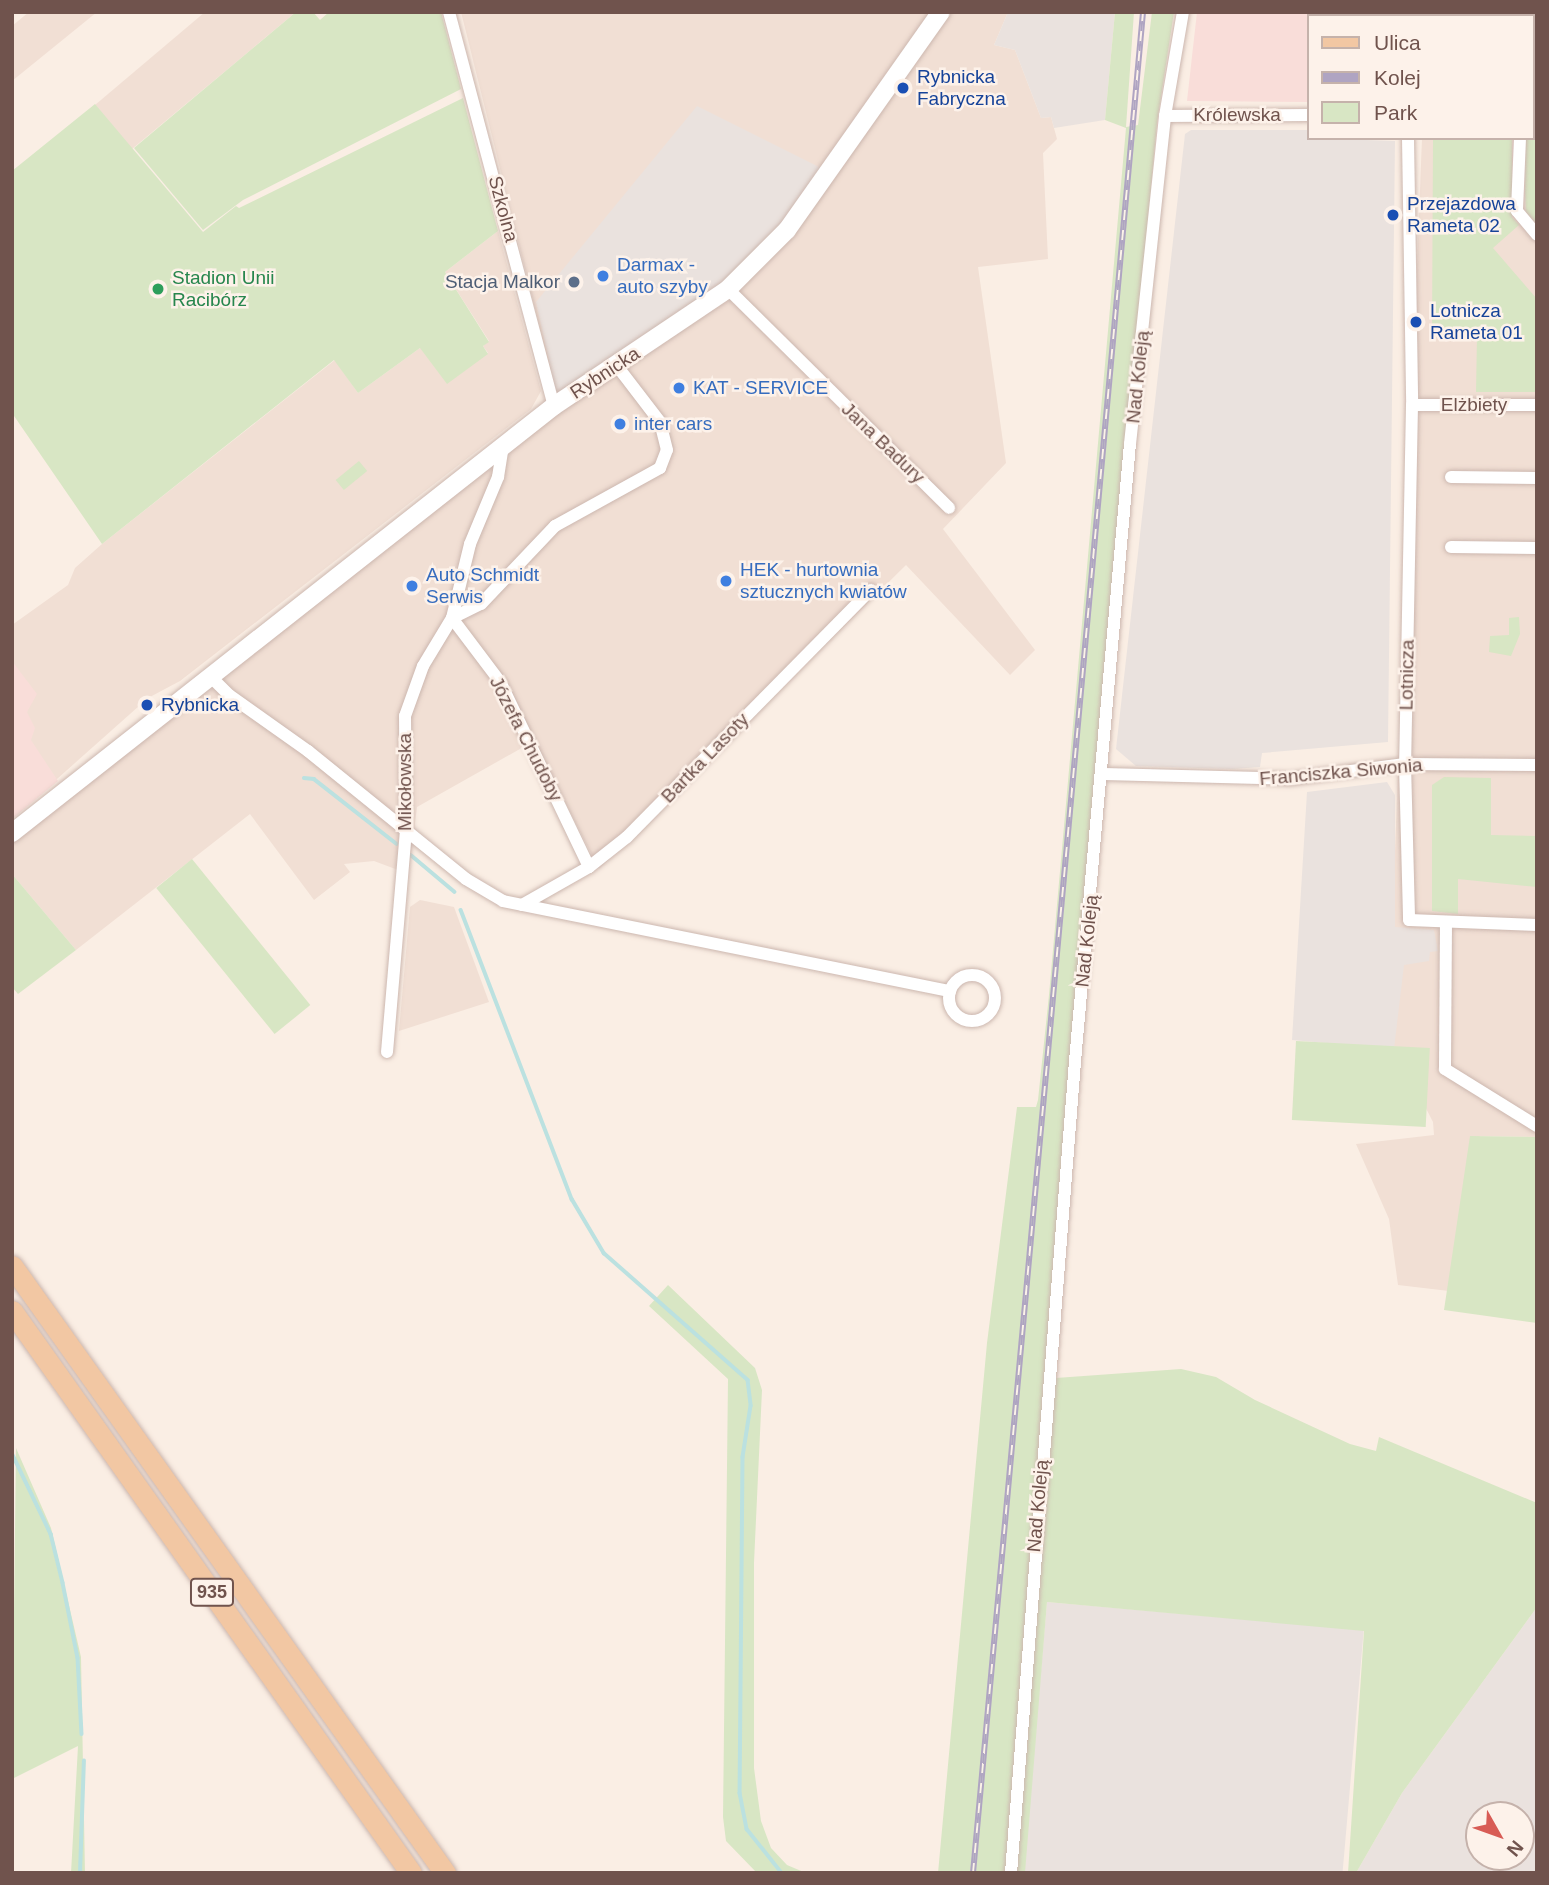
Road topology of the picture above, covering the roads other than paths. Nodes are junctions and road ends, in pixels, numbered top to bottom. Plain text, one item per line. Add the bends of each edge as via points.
1 (449, 12) edge
2 (941, 12) edge
3 (1183, 12) edge
4 (1308, 115) edge
5 (1165, 116) junction
6 (1408, 140) edge
7 (1520, 140) edge
8 (1537, 235) edge
9 (728, 289) junction
10 (617, 366) junction
11 (1412, 405) junction
12 (1537, 405) edge
13 (554, 406) junction
14 (503, 446) junction
15 (1451, 477) dead end
16 (1537, 478) edge
17 (949, 508) dead end
18 (1451, 547) dead end
19 (1537, 548) edge
20 (871, 590) dead end
21 (452, 618) junction
22 (209, 675) junction
23 (1405, 765) junction
24 (1537, 765) edge
25 (1104, 774) junction
26 (406, 831) junction
27 (12, 833) edge
28 (589, 867) junction
29 (522, 905) junction
30 (1446, 922) junction
31 (1537, 925) edge
32 (950, 991) dead end
33 (387, 1052) dead end
34 (1537, 1126) edge
35 (12, 1266) edge
36 (12, 1311) edge
37 (411, 1873) edge
38 (444, 1873) edge
39 (1011, 1873) edge

1 - 13 street, Szkolna
2 - 9 street, Rybnicka via 787,230
3 - 5 street, Nad Koleją
4 - 5 street, Królewska
5 - 25 street, Nad Koleją via 1130,444
6 - 11 street, Lotnicza
7 - 8 street via 1517,211
9 - 10 street, Rybnicka
9 - 17 street, Jana Badury
10 - 13 street, Rybnicka
10 - 21 street via 660,422 667,450 660,468 555,526 481,604
11 - 12 street, Elżbiety
11 - 23 street, Lotnicza
13 - 14 street, Rybnicka
14 - 21 street, Mikołowska via 498,477 470,544
14 - 22 street, Rybnicka
15 - 16 street
18 - 19 street
20 - 28 street, Bartka Lasoty via 627,837
21 - 26 street, Mikołowska via 423,666 405,716
21 - 28 street, Józefa Chudoby via 501,683
22 - 26 street
22 - 27 street, Rybnicka
23 - 24 street, Franciszka Siwonia
23 - 25 street, Franciszka Siwonia via 1289,779
23 - 30 street, Lotnicza via 1409,920
25 - 39 street, Nad Koleją via 1075,1061
26 - 29 street via 475,886
26 - 33 street, Mikołowska
28 - 29 street, Bartka Lasoty
29 - 32 street
30 - 31 street
30 - 34 street via 1445,1069
35 - 38 main road, 935
36 - 37 main road, 935

